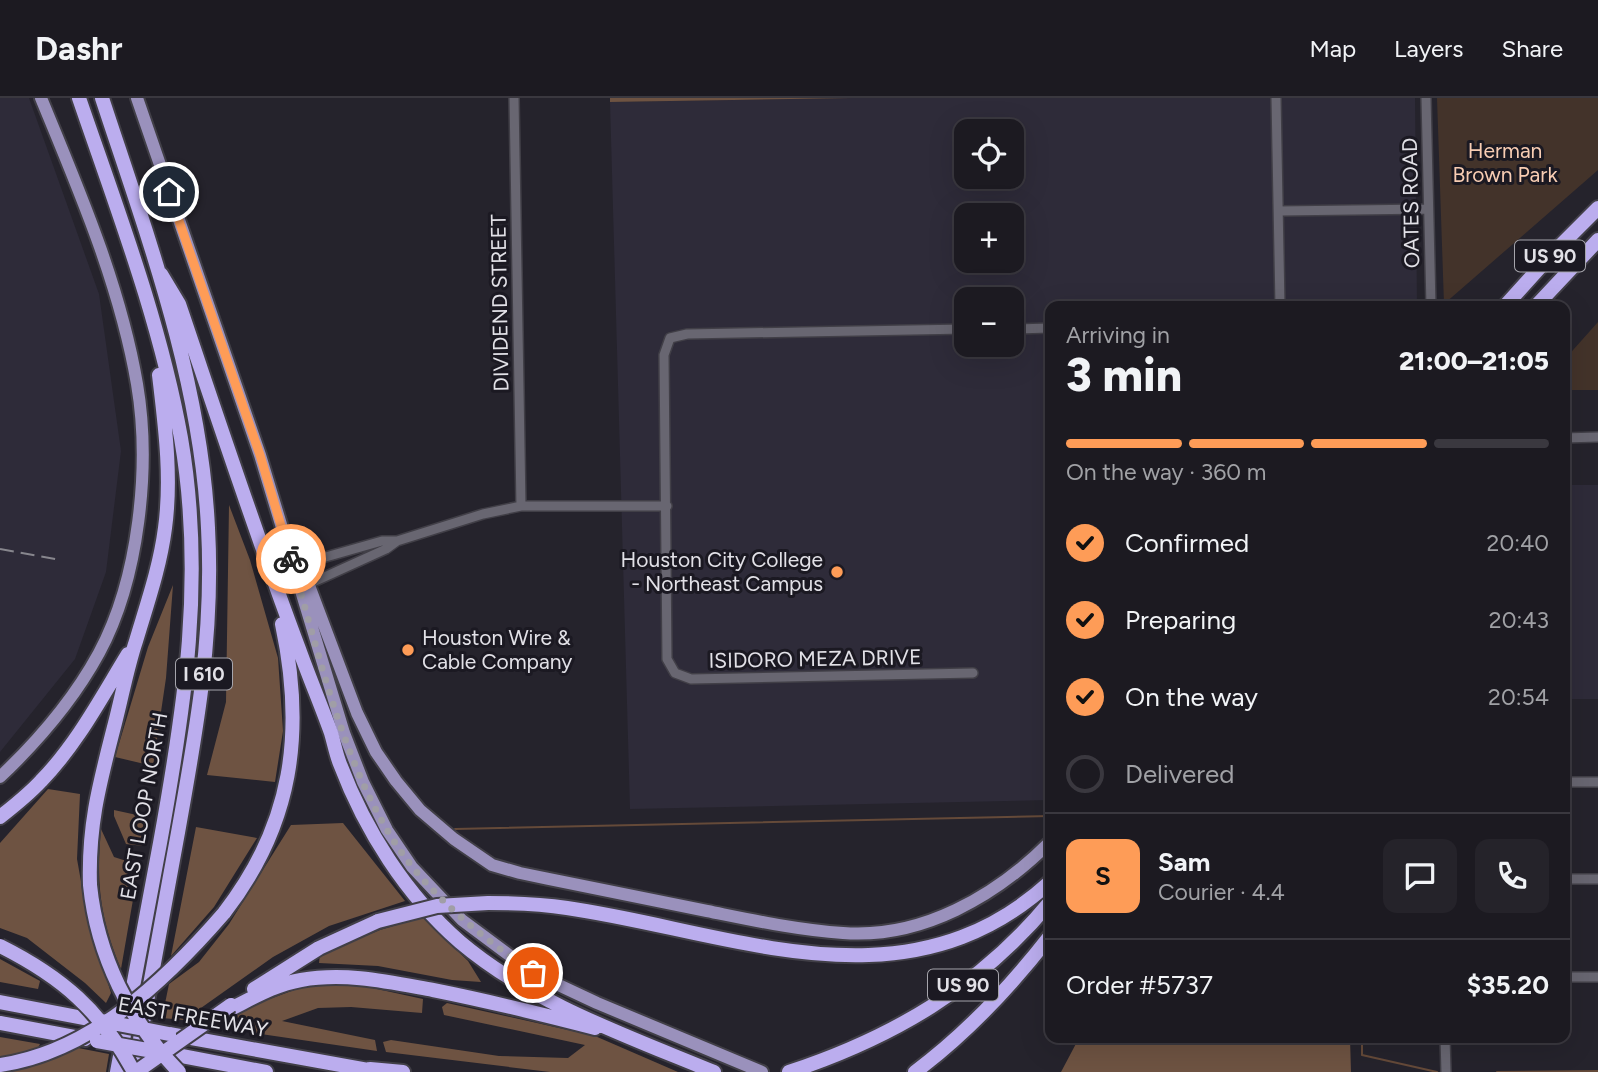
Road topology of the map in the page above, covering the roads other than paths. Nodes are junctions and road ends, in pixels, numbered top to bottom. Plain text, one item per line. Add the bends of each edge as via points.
1 (41, 98) edge
2 (79, 98) edge
3 (102, 98) edge
4 (137, 98) edge
5 (514, 98) edge
6 (1276, 98) edge
7 (1426, 98) edge
8 (1598, 208) edge
9 (1429, 209) junction
10 (1279, 211) junction
11 (1597, 241) edge
12 (161, 274) junction
13 (1280, 301) edge
14 (1431, 301) edge
15 (1510, 301) edge
16 (1540, 301) edge
17 (152, 318) junction
18 (1045, 328) edge
19 (1024, 329) edge
20 (954, 330) edge
21 (1570, 438) edge
22 (1598, 438) edge
23 (521, 506) junction
24 (667, 506) junction
25 (280, 522) junction
26 (397, 541) junction
27 (352, 550) junction
28 (356, 563) junction
29 (302, 564) junction
30 (309, 584) junction
31 (275, 585) junction
32 (136, 641) junction
33 (973, 673) dead end
34 (0, 776) edge
35 (1570, 782) edge
36 (1598, 782) edge
37 (0, 817) edge
38 (1045, 847) edge
39 (1570, 879) edge
40 (1598, 879) edge
41 (1045, 886) edge
42 (1045, 908) edge
43 (1045, 942) edge
44 (0, 946) edge
45 (1570, 977) edge
46 (1598, 977) edge
47 (0, 1002) edge
48 (227, 1009) junction
49 (0, 1023) edge
50 (640, 1041) junction
51 (1445, 1043) edge
52 (0, 1065) edge
53 (351, 1067) junction
54 (117, 1072) edge
55 (135, 1072) edge
56 (179, 1072) edge
57 (266, 1072) edge
58 (379, 1072) edge
59 (402, 1072) edge
60 (714, 1072) edge
61 (762, 1072) edge
62 (789, 1072) edge
63 (915, 1072) edge
64 (1446, 1072) edge

1 - 34 main road via 121,315 137,385 142,483 135,543 122,594 99,653 75,692
2 - 17 highway, EAST LOOP NORTH / I 610
3 - 12 highway, EAST LOOP NORTH / I 610
4 - 25 main road
5 - 23 street, DIVIDEND STREET
6 - 10 street
7 - 9 street, OATES ROAD
8 - 15 highway, US 90
9 - 10 street
9 - 14 street, OATES ROAD
10 - 13 street
11 - 16 highway, US 90
12 - 31 highway via 179,304
12 - 55 highway, EAST LOOP NORTH / I 610 via 197,426 209,582 197,730
17 - 32 highway via 168,488 165,529
17 - 54 highway, EAST LOOP NORTH / I 610 via 184,464 192,567 190,635 180,731
18 - 19 street
20 - 24 street via 687,334 670,338 664,355
21 - 22 street
23 - 24 street
23 - 26 street
24 - 33 street, ISIDORO MEZA DRIVE via 667,659 675,673 691,679
25 - 29 main road
25 - 61 main road via 344,733 387,830 412,867 462,920 533,973
26 - 27 street
26 - 28 street
27 - 28 street
27 - 29 street
28 - 30 street
29 - 30 main road
30 - 38 main road via 376,752 420,810 492,865 778,925 845,933 906,927 951,912 1014,876
31 - 50 highway via 339,763 369,827 397,871 437,920 491,965 536,993
31 - 52 highway, bridge via 293,691 294,733 278,815 261,855 223,913 182,959 118,1014 53,1049
32 - 37 highway via 62,757
32 - 56 highway, bridge via 93,812 90,885 101,940 121,992 139,1024
35 - 36 street
39 - 40 street
41 - 48 highway, bridge via 1004,917 949,941 854,957 765,947 568,908 488,903 437,906 378,921 319,948
42 - 62 highway, US 90 via 963,985 905,1024 859,1047
43 - 63 highway, US 90 via 997,998
44 - 55 highway, bridge via 43,970 84,1002
45 - 46 street
47 - 53 highway, EAST FREEWAY, bridge
48 - 50 highway via 298,981 346,976 474,998
48 - 55 highway, bridge
49 - 57 highway, EAST FREEWAY, bridge
50 - 60 highway
51 - 64 street
53 - 58 highway, EAST FREEWAY
53 - 59 highway

